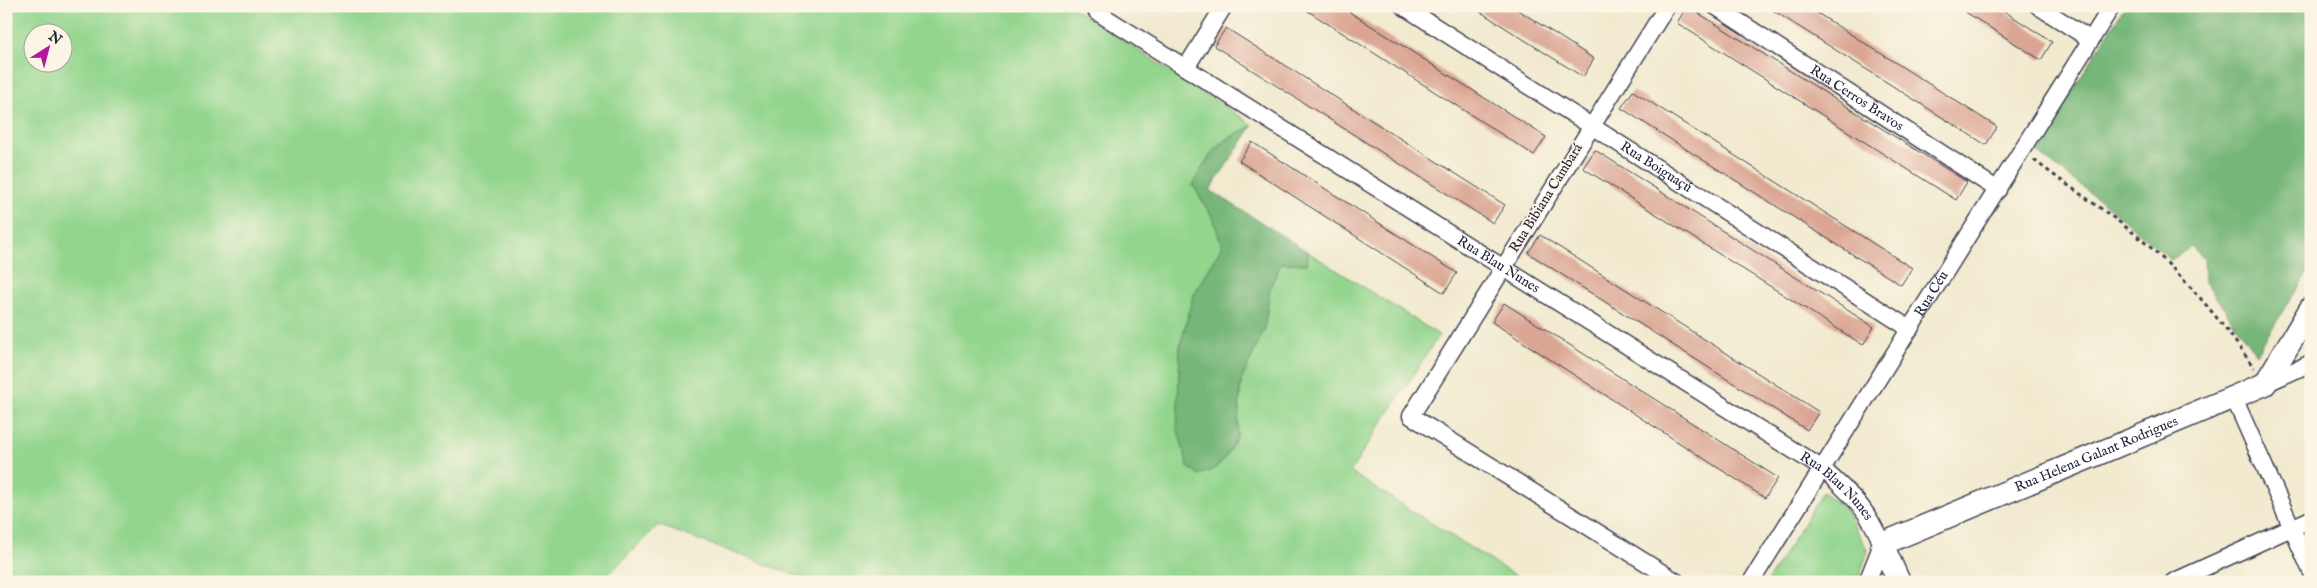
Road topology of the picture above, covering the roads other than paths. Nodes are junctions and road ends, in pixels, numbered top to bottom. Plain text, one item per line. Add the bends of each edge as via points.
1 (1094, 6) edge
2 (1224, 6) edge
3 (1402, 6) edge
4 (1667, 6) edge
5 (1715, 6) edge
6 (2038, 6) edge
7 (2106, 8) edge
8 (2091, 40) junction
9 (1187, 66) junction
10 (1591, 127) junction
11 (1998, 190) junction
12 (1502, 268) junction
13 (2311, 308) edge
14 (1910, 328) junction
15 (2311, 363) edge
16 (2265, 384) junction
17 (2234, 398) junction
18 (1823, 469) junction
19 (2311, 519) edge
20 (2292, 528) junction
21 (1882, 544) junction
22 (2311, 571) edge
23 (1677, 582) edge
24 (1751, 582) edge
25 (1866, 582) edge
26 (1899, 582) edge
27 (2173, 582) edge

1 - 9 street, Rua Blau Nunes via 1097,12
2 - 9 street
3 - 10 street, Rua Boiguaçú
4 - 10 street, Rua Bibiana Cambará
5 - 11 street, Rua Cerros Bravos
6 - 8 street
7 - 8 street, Rua Céu
8 - 11 street, Rua Céu
9 - 12 street, Rua Blau Nunes
10 - 12 street, Rua Bibiana Cambará
10 - 14 street, Rua Boiguaçú
11 - 14 street, Rua Céu
12 - 18 street, Rua Blau Nunes
12 - 23 street, Rua Bibiana Cambará via 1411,416
13 - 16 street
14 - 18 street, Rua Céu
15 - 16 street, Rua Helena Galant Rodrigues
16 - 17 street, Rua Helena Galant Rodrigues
17 - 20 street
17 - 21 street, Rua Helena Galant Rodrigues
18 - 21 street, Rua Blau Nunes via 1861,505
18 - 24 street, Rua Céu
19 - 20 street
20 - 22 street
20 - 27 street
21 - 25 street
21 - 26 street

